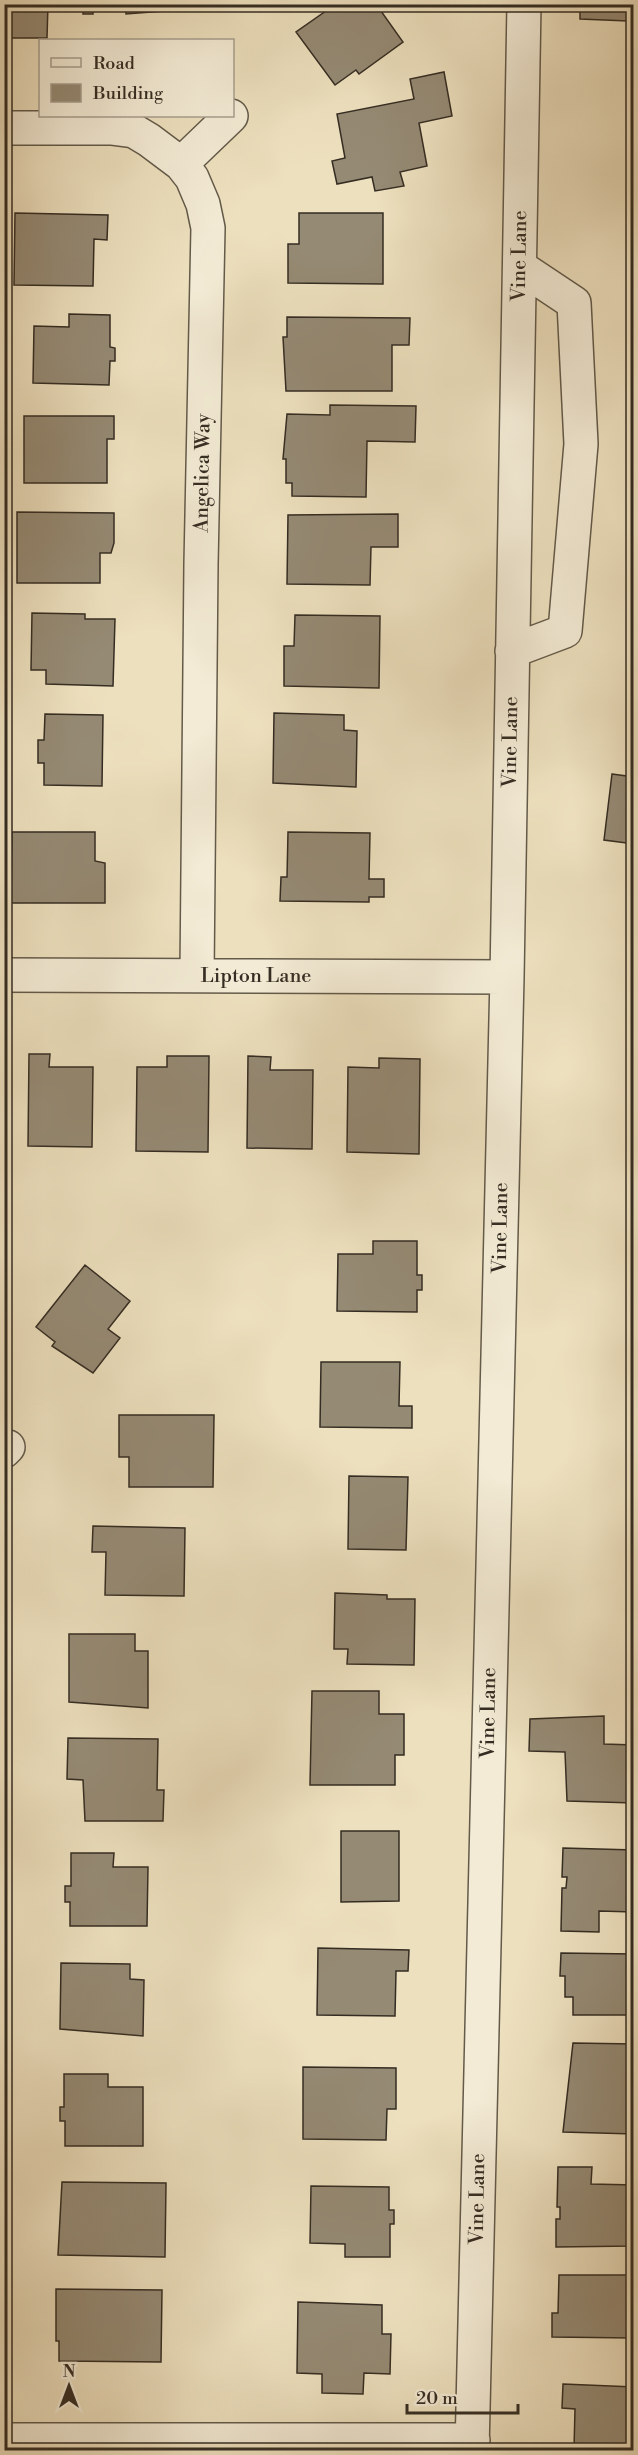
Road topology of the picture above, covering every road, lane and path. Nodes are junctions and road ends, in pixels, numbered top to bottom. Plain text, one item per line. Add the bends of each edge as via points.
1 (524, 4) edge
2 (230, 117) edge
3 (4, 128) edge
4 (181, 164) junction
5 (520, 267) junction
6 (513, 651) junction
7 (4, 975) edge
8 (197, 975) junction
9 (507, 977) junction
10 (4, 2440) edge
11 (472, 2445) edge

1 - 5 street, Vine Lane
2 - 4 street
3 - 4 street, Angelica Way via 134,131
4 - 8 street, Angelica Way via 203,204 208,228
5 - 6 street, Vine Lane
5 - 6 street via 574,303 582,444 565,631
6 - 9 street, Vine Lane
7 - 8 street, Lipton Lane
8 - 9 street, Lipton Lane
9 - 11 street, Vine Lane
10 - 11 street

